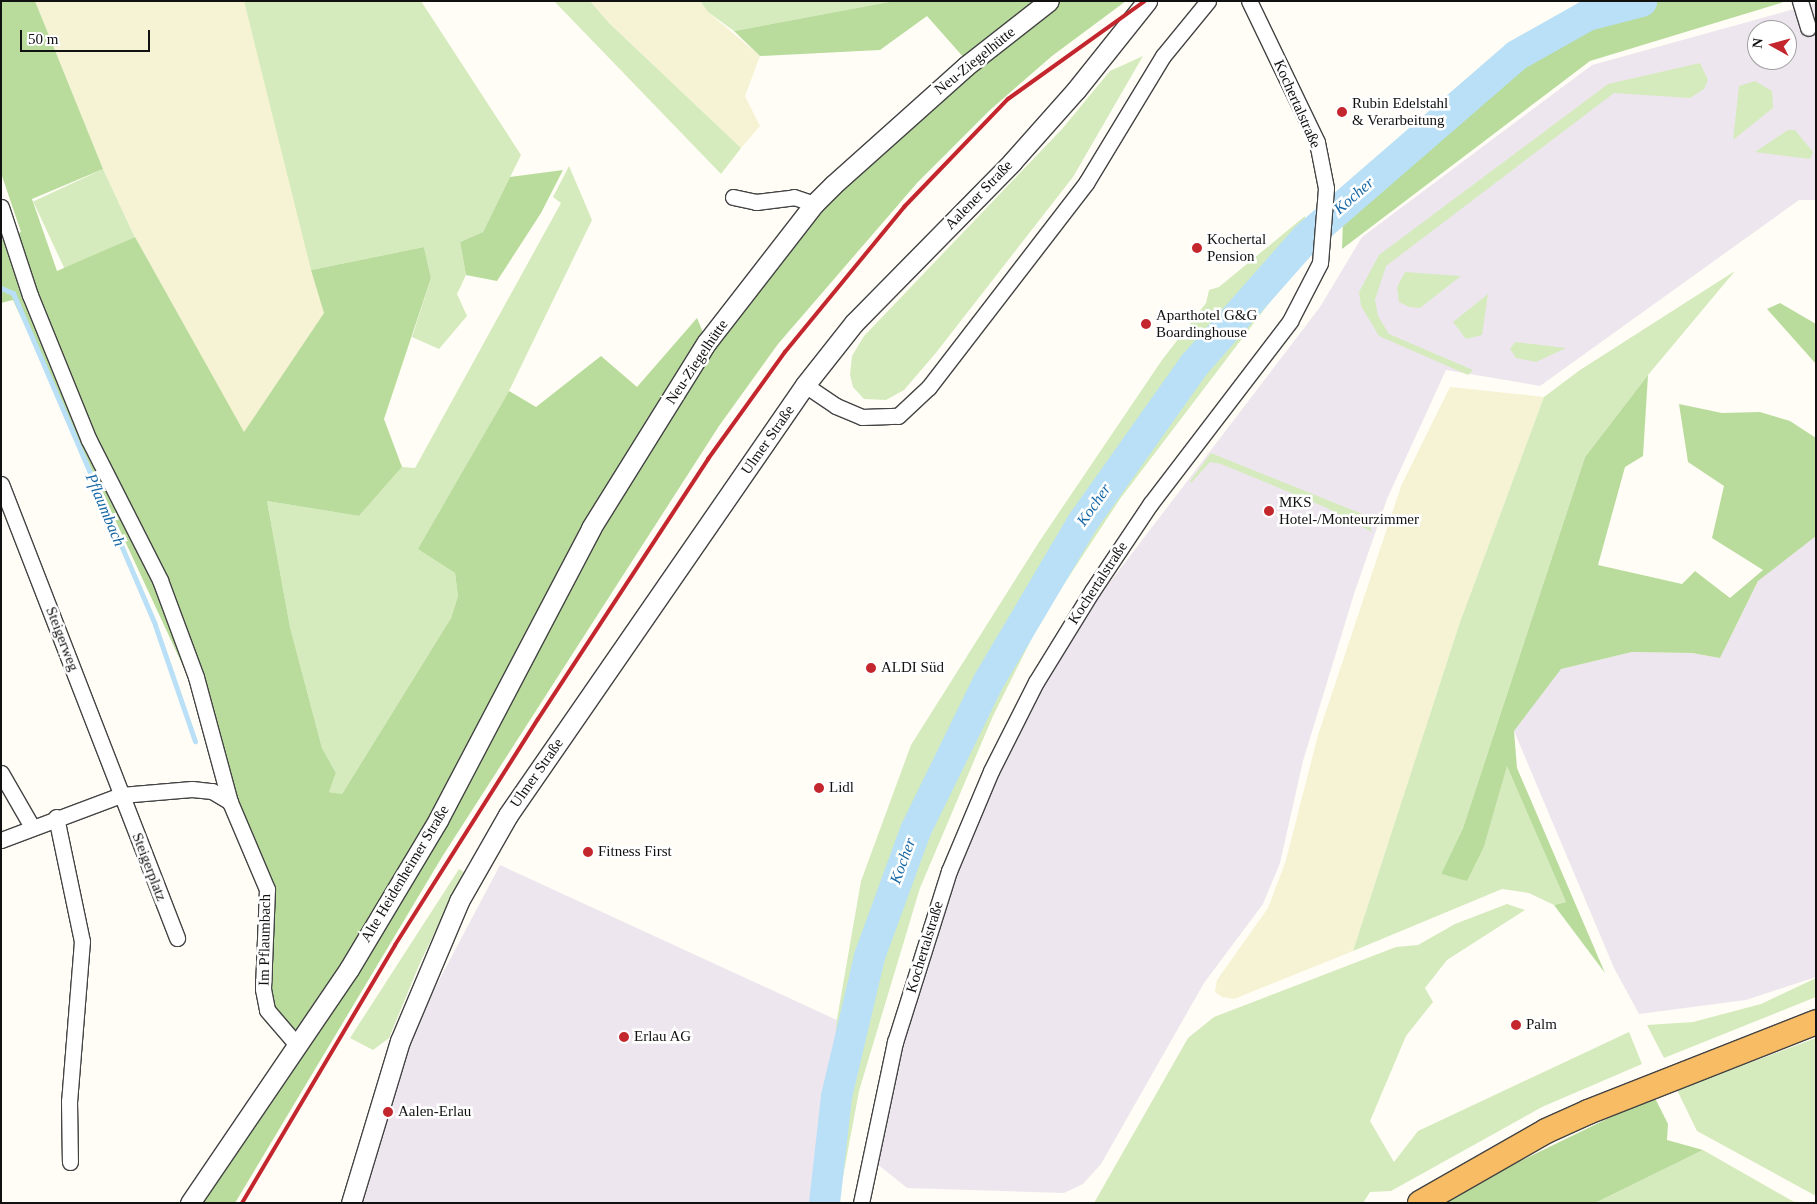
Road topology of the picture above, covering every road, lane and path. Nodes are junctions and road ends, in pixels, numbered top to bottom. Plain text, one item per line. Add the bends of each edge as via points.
1 (1049, 1) edge
2 (1147, 1) edge
3 (1208, 1) edge
4 (1249, 1) edge
5 (1801, 4) edge
6 (1808, 28) dead end
7 (733, 197) dead end
8 (814, 204) junction
9 (1, 207) edge
10 (805, 385) junction
11 (1, 484) edge
12 (591, 528) joint
13 (1, 773) edge
14 (121, 795) junction
15 (230, 802) junction
16 (56, 817) junction
17 (32, 827) junction
18 (1, 840) edge
19 (177, 938) dead end
20 (1816, 1022) edge
21 (297, 1044) junction
22 (70, 1162) dead end
23 (190, 1203) edge
24 (351, 1203) edge
25 (861, 1203) edge
26 (1420, 1203) edge

1 - 8 street, Neu-Ziegelhütte via 966,66
2 - 10 street, Aalener Straße via 1076,90 1012,162 854,323
3 - 10 street via 1163,56 1086,184 923,392 898,416 862,417 836,406
4 - 25 street, Kochertalstraße via 1317,142 1326,188 1320,263 1290,321 1151,502 1092,591 1036,682 991,771 948,871 895,1042
5 - 6 street
7 - 8 street via 756,202 794,196
8 - 12 street, Neu-Ziegelhütte via 707,342
9 - 15 street, Im Pflaumbach via 30,295 89,440 160,580 196,677
10 - 24 street, Ulmer Straße via 508,815 459,902 400,1041
11 - 14 street, Steigerweg
12 - 21 street, Alte Heidenheimer Straße via 438,820 349,969
13 - 17 street
14 - 15 street via 192,789 212,791
14 - 16 street
14 - 19 street, Steigerplatz
15 - 21 street, Im Pflaumbach via 267,889 263,989 267,1010
16 - 17 street
16 - 22 street via 82,941 69,1101
17 - 18 street
20 - 26 highway via 1571,1120
21 - 23 street, Alte Heidenheimer Straße

